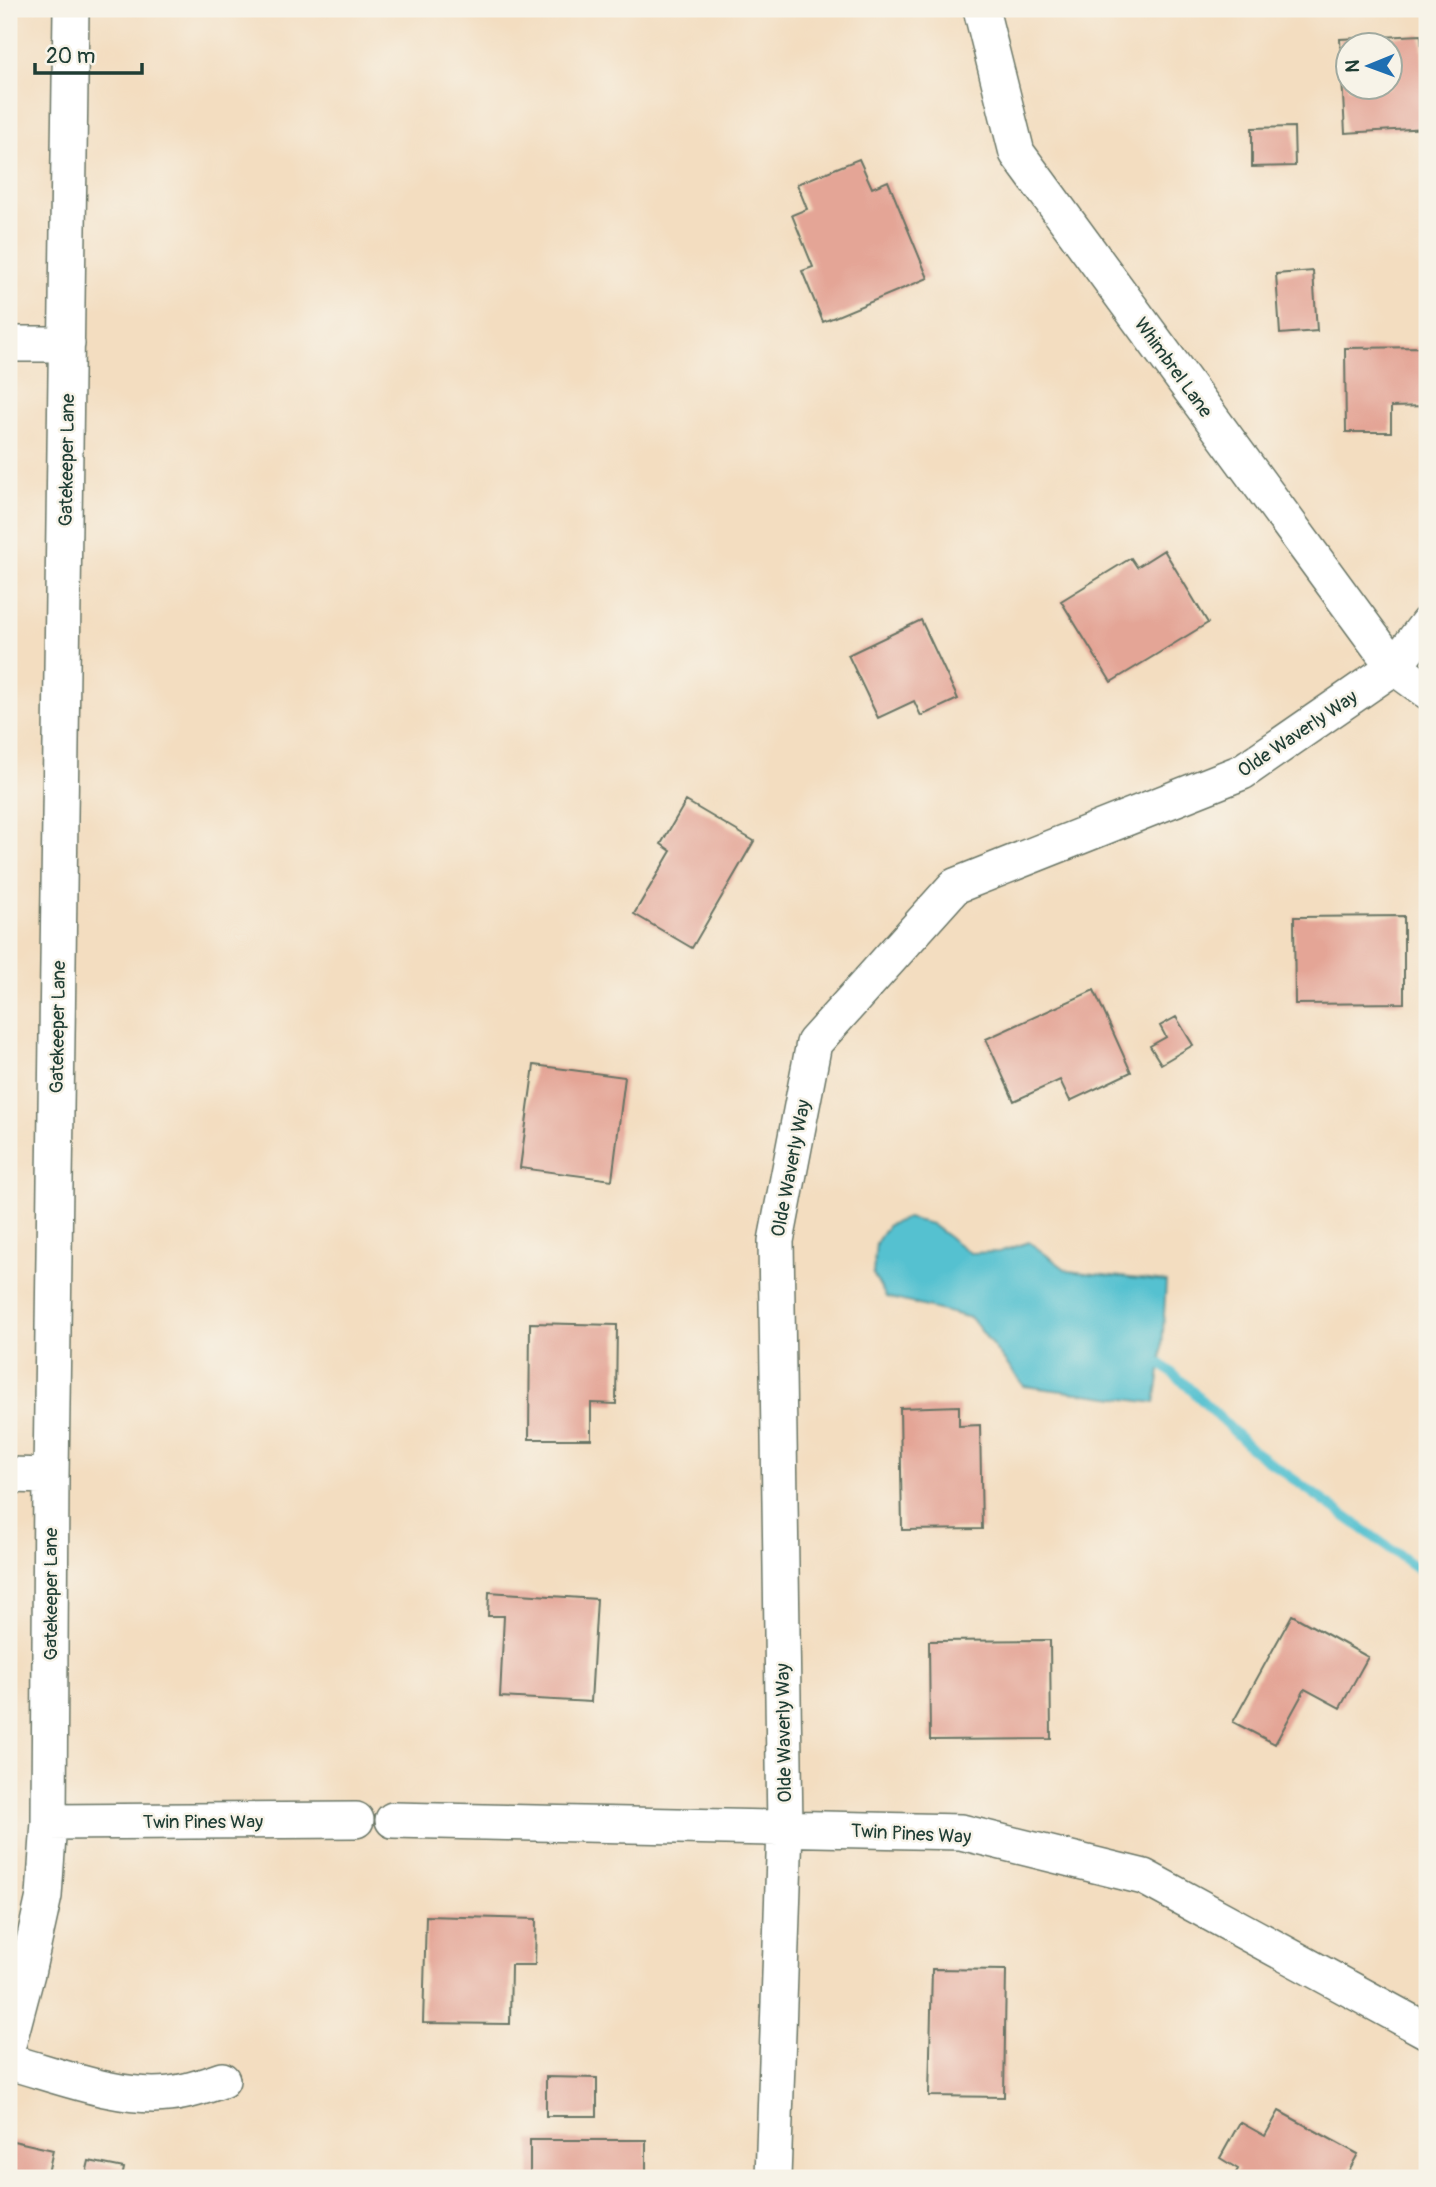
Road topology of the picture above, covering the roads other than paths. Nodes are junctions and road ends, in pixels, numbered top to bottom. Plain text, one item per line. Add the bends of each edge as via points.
1 (72, 9) edge
2 (981, 9) edge
3 (9, 344) edge
4 (67, 344) junction
5 (1427, 624) edge
6 (1394, 667) junction
7 (1427, 691) edge
8 (9, 1475) edge
9 (51, 1476) junction
10 (356, 1820) dead end
11 (393, 1820) dead end
12 (49, 1822) junction
13 (785, 1828) junction
14 (1427, 2031) edge
15 (9, 2041) edge
16 (9, 2062) edge
17 (222, 2080) dead end
18 (773, 2178) edge

1 - 4 street, Gatekeeper Lane
2 - 6 street, Whimbrel Lane via 1017,153
3 - 4 street
4 - 9 street, Gatekeeper Lane
5 - 6 street, Olde Waverly Way
6 - 7 street, Whimbrel Lane
6 - 13 street, Olde Waverly Way via 1242,772 955,886 814,1044 776,1241
8 - 9 street
9 - 12 street, Gatekeeper Lane
10 - 12 street, Twin Pines Way
11 - 13 street, Twin Pines Way
12 - 15 street, Gatekeeper Lane via 44,1896
13 - 14 street, Twin Pines Way via 961,1832 1143,1877
13 - 18 street, Olde Waverly Way
16 - 17 street via 147,2095 193,2090

